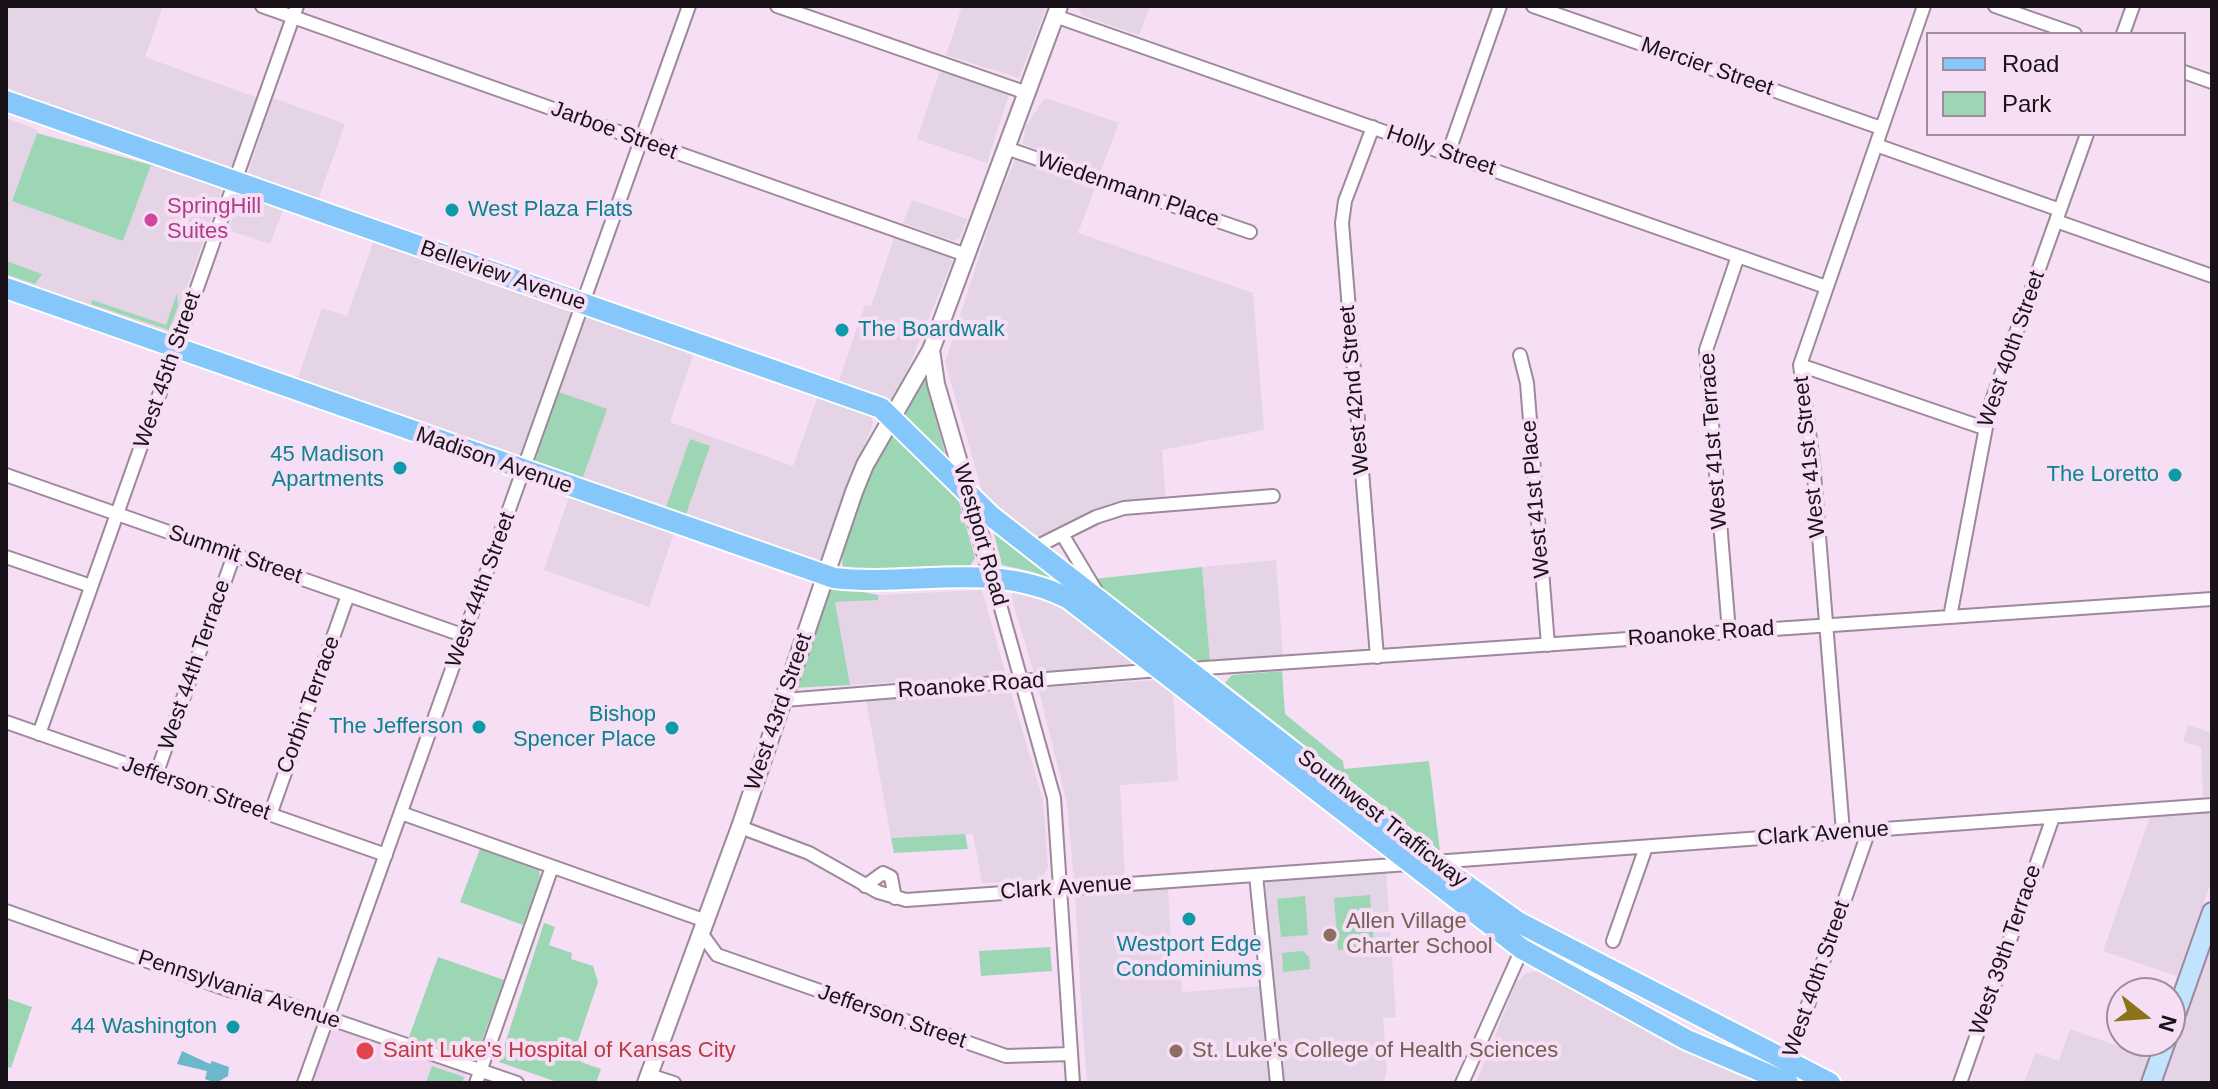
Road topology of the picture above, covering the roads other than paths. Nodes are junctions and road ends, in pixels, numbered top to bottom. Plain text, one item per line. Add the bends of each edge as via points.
1 (262, 6) edge
2 (689, 6) edge
3 (777, 6) edge
4 (1500, 6) edge
5 (1533, 6) edge
6 (1924, 6) edge
7 (1995, 6) edge
8 (2133, 6) edge
9 (1057, 11) edge
10 (295, 12) edge
11 (2069, 32) edge
12 (2124, 32) edge
13 (2186, 73) edge
14 (2212, 82) edge
15 (1027, 93) junction
16 (6, 101) edge
17 (1373, 127) junction
18 (1881, 128) junction
19 (2086, 136) edge
20 (641, 141) junction
21 (1876, 145) junction
22 (1006, 148) junction
23 (1448, 154) junction
24 (235, 181) junction
25 (2058, 216) junction
26 (1250, 232) dead end
27 (966, 255) junction
28 (1738, 256) junction
29 (2212, 276) edge
30 (1826, 287) junction
31 (6, 288) edge
32 (583, 304) junction
33 (176, 349) junction
34 (931, 350) junction
35 (1520, 355) dead end
36 (1800, 365) junction
37 (893, 416) junction
38 (1984, 428) junction
39 (523, 471) junction
40 (6, 475) edge
41 (1273, 496) dead end
42 (970, 498) junction
43 (117, 514) junction
44 (1062, 534) junction
45 (1034, 548) junction
46 (234, 555) junction
47 (6, 557) edge
48 (826, 575) junction
49 (992, 576) junction
50 (91, 586) junction
51 (348, 595) junction
52 (2212, 599) edge
53 (1101, 600) junction
54 (1950, 617) junction
55 (1825, 625) junction
56 (1729, 632) junction
57 (465, 636) junction
58 (1548, 645) junction
59 (1377, 657) junction
60 (1190, 669) junction
61 (1159, 670) junction
62 (1022, 684) junction
63 (784, 700) junction
64 (6, 722) edge
65 (39, 734) junction
66 (156, 775) junction
67 (2212, 805) edge
68 (401, 813) junction
69 (270, 815) junction
70 (2053, 817) junction
71 (740, 827) junction
72 (1869, 830) junction
73 (1843, 832) junction
74 (1646, 847) junction
75 (386, 855) junction
76 (1434, 862) junction
77 (1408, 864) junction
78 (552, 867) junction
79 (1256, 875) junction
80 (865, 886) junction
81 (1059, 888) junction
82 (895, 898) junction
83 (6, 911) edge
84 (2212, 912) edge
85 (1518, 922) junction
86 (703, 927) junction
87 (1613, 941) dead end
88 (1522, 949) junction
89 (1569, 950) junction
90 (717, 955) junction
91 (690, 963) junction
92 (2186, 986) edge
93 (328, 1017) junction
94 (1071, 1054) junction
95 (2160, 1057) edge
96 (478, 1076) edge
97 (1785, 1077) edge
98 (648, 1079) edge
99 (304, 1083) edge
100 (517, 1083) edge
101 (674, 1083) edge
102 (1073, 1083) edge
103 (1277, 1083) edge
104 (1462, 1083) edge
105 (1830, 1083) edge
106 (1960, 1083) edge
107 (2151, 1083) edge

1 - 10 street, Jarboe Street
2 - 20 street, West 44th Street
3 - 15 street
4 - 23 street
5 - 18 street, Mercier Street
6 - 18 street, West 41st Street
7 - 11 street
8 - 12 street
9 - 15 street, Westport Road
9 - 17 street, Holly Street
10 - 20 street, Jarboe Street
10 - 24 street, West 45th Street
13 - 14 street
15 - 22 street, Westport Road
16 - 24 main road, Belleview Avenue
17 - 23 street, Holly Street
17 - 59 street, West 42nd Street via 1342,223
18 - 21 street, West 41st Street
19 - 25 street, West 40th Street
20 - 27 street, Jarboe Street
20 - 32 street, West 44th Street
21 - 25 street
21 - 30 street, West 41st Street
22 - 26 street, Wiedenmann Place
22 - 27 street, Westport Road
23 - 28 street, Holly Street
24 - 32 main road, Belleview Avenue
24 - 33 street, West 45th Street
25 - 29 street
25 - 38 street, West 40th Street
27 - 34 street, Westport Road
28 - 30 street, Holly Street
28 - 56 street, West 41st Terrace via 1706,350
30 - 36 street, West 41st Street
31 - 33 main road, Madison Avenue
32 - 37 main road, Belleview Avenue via 862,399
32 - 39 street, West 44th Street
33 - 39 main road, Madison Avenue
33 - 43 street, West 45th Street
34 - 37 street, West 43rd Street
34 - 42 street, Westport Road
35 - 58 street, West 41st Place via 1527,383
36 - 38 street
36 - 55 street, West 41st Street
37 - 42 main road, Belleview Avenue
37 - 48 street, West 43rd Street via 865,465
38 - 54 street, West 40th Street
39 - 48 main road, Madison Avenue
39 - 57 street, West 44th Street
40 - 43 street, Summit Street
41 - 44 street via 1124,508
42 - 45 main road, Southwest Trafficway
42 - 49 street, Westport Road
43 - 46 street, Summit Street
43 - 50 street, West 45th Street
44 - 45 street
44 - 53 street
45 - 53 main road, Southwest Trafficway
46 - 51 street, Summit Street
46 - 66 street, West 44th Terrace
47 - 50 street
48 - 49 main road, Madison Avenue via 860,581
48 - 63 street, West 43rd Street
49 - 61 main road, Southwest Trafficway via 1039,584 1069,599
49 - 62 street, Westport Road
50 - 65 street, West 45th Street
51 - 57 street, Summit Street
51 - 69 street, Corbin Terrace
52 - 54 street, Roanoke Road
53 - 60 main road, Southwest Trafficway
54 - 55 street, Roanoke Road
55 - 56 street, Roanoke Road
55 - 73 street, West 41st Street
56 - 58 street, Roanoke Road
57 - 68 street, West 44th Street
58 - 59 street, Roanoke Road
59 - 60 street, Roanoke Road
60 - 76 main road, Southwest Trafficway
61 - 62 street, Roanoke Road
61 - 77 main road, Southwest Trafficway
62 - 63 street, Roanoke Road
62 - 81 street, Westport Road via 1054,798
63 - 71 street, West 43rd Street
64 - 65 street, Jefferson Street
65 - 66 street, Jefferson Street
66 - 69 street, Jefferson Street
67 - 70 street, Clark Avenue
68 - 75 street, West 44th Street
68 - 78 street
69 - 75 street, Jefferson Street
70 - 72 street, Clark Avenue
70 - 106 street, West 39th Terrace
71 - 80 street, Clark Avenue via 809,853
71 - 86 street, West 43rd Street
72 - 73 street, Clark Avenue
72 - 97 street, West 40th Street
73 - 74 street, Clark Avenue
74 - 76 street, Clark Avenue
74 - 87 street
75 - 93 street, West 44th Street
76 - 85 main road, Southwest Trafficway
77 - 79 street, Clark Avenue
77 - 88 main road, Southwest Trafficway
78 - 86 street
78 - 96 street
79 - 81 street, Clark Avenue
79 - 103 street
80 - 82 street, Clark Avenue
80 - 82 street via 883,873 891,877
81 - 82 street, Clark Avenue
81 - 94 street, Westport Road
83 - 93 street, Pennsylvania Avenue via 229,990
84 - 92 main road
85 - 88 main road
85 - 89 main road, Southwest Trafficway
86 - 90 street
86 - 91 street, West 43rd Street
88 - 89 main road
88 - 97 main road, Southwest Trafficway via 1687,1040
88 - 104 street
89 - 97 main road, Southwest Trafficway
90 - 91 street
90 - 94 street, Jefferson Street via 1006,1056
91 - 98 street, West 43rd Street
93 - 96 street, Pennsylvania Avenue
93 - 99 street, West 44th Street
94 - 102 street, Westport Road
95 - 107 main road
96 - 100 street, Pennsylvania Avenue
97 - 105 main road, Southwest Trafficway
98 - 101 street

